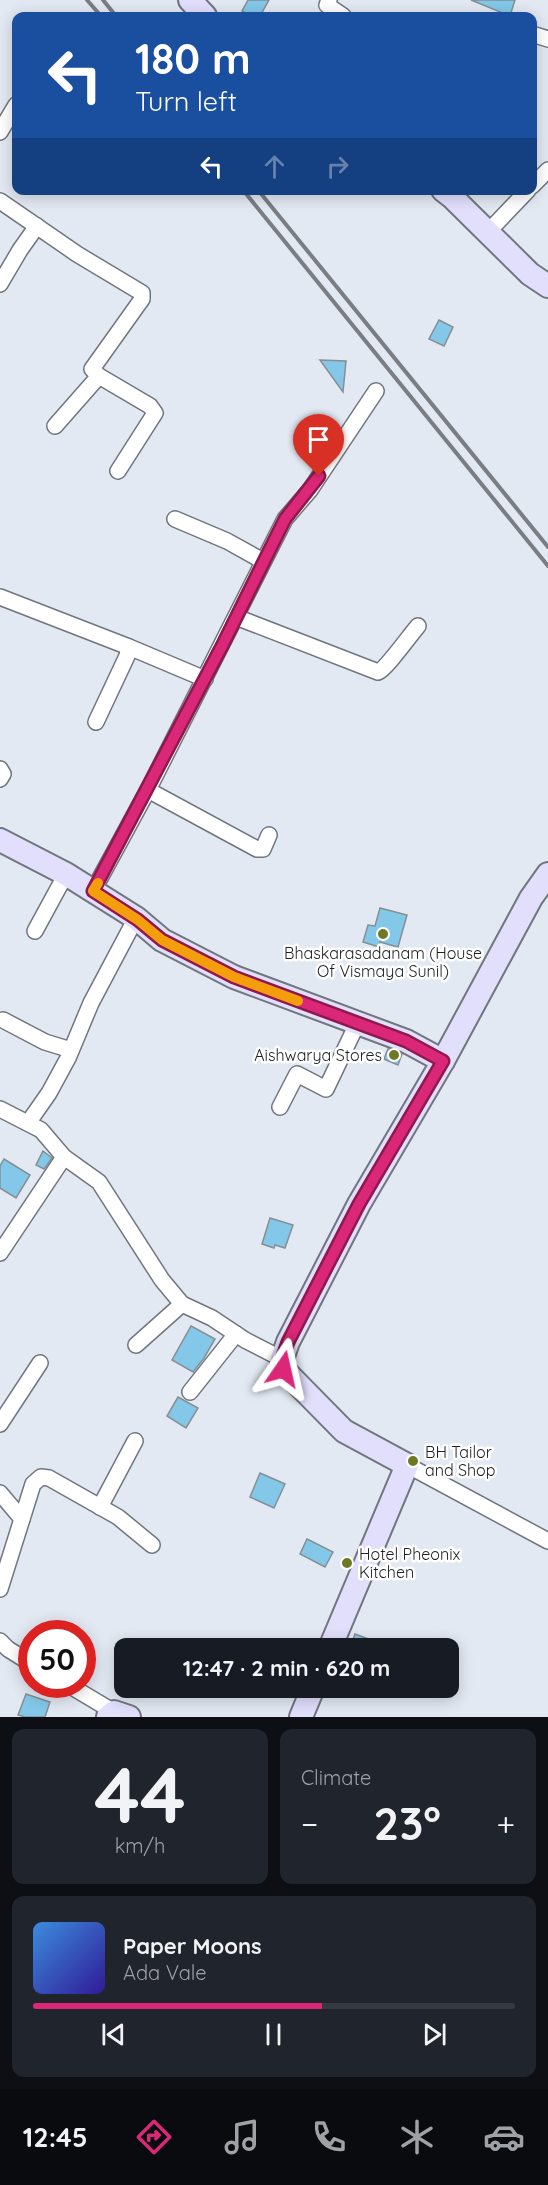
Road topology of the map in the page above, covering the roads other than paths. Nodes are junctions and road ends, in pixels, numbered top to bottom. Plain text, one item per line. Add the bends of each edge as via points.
1 (190, 0) edge
2 (329, 0) edge
3 (201, 12) edge
4 (337, 12) edge
5 (12, 112) edge
6 (0, 132) edge
7 (548, 170) edge
8 (537, 181) edge
9 (450, 195) edge
10 (523, 195) edge
11 (0, 201) edge
12 (38, 226) junction
13 (488, 232) junction
14 (0, 284) edge
15 (548, 286) edge
16 (99, 376) junction
17 (376, 391) dead end
18 (55, 426) dead end
19 (118, 471) dead end
20 (175, 519) dead end
21 (263, 561) junction
22 (0, 597) edge
23 (236, 617) junction
24 (418, 626) dead end
25 (129, 647) junction
26 (205, 679) junction
27 (96, 722) dead end
28 (0, 769) edge
29 (0, 779) edge
30 (148, 790) junction
31 (269, 835) dead end
32 (0, 840) edge
33 (66, 874) junction
34 (548, 874) edge
35 (93, 891) junction
36 (136, 918) junction
37 (35, 931) dead end
38 (3, 1020) dead end
39 (358, 1022) junction
40 (71, 1050) junction
41 (443, 1061) junction
42 (280, 1107) dead end
43 (0, 1109) edge
44 (28, 1124) junction
45 (64, 1157) junction
46 (0, 1253) edge
47 (182, 1304) junction
48 (236, 1334) junction
49 (136, 1345) dead end
50 (282, 1359) junction
51 (40, 1362) dead end
52 (190, 1392) dead end
53 (0, 1424) edge
54 (135, 1441) dead end
55 (407, 1464) junction
56 (0, 1493) edge
57 (100, 1507) junction
58 (22, 1519) junction
59 (548, 1541) edge
60 (152, 1545) dead end
61 (0, 1589) edge
62 (334, 1638) edge
63 (0, 1641) edge
64 (18, 1655) edge
65 (90, 1698) edge
66 (309, 1698) edge
67 (117, 1715) edge
68 (301, 1717) edge

1 - 3 main road
2 - 4 street via 327,5
5 - 6 street
7 - 8 street
9 - 13 main road
10 - 13 street
11 - 12 street
12 - 14 street
12 - 16 street via 142,293 142,299 92,369
13 - 15 main road via 530,274
16 - 18 street
16 - 19 street via 150,406 155,413
17 - 21 street via 310,490 285,519
20 - 21 street
21 - 23 street
22 - 25 street
23 - 24 street via 378,672
23 - 26 street
25 - 26 street
25 - 27 street
26 - 30 street
28 - 29 street
30 - 31 street via 257,849 262,849
30 - 35 street
32 - 33 main road
33 - 35 main road
33 - 37 street
34 - 41 main road via 531,898
35 - 36 main road
36 - 39 main road via 162,940 234,977
36 - 40 street
38 - 40 street via 45,1042
39 - 41 main road
39 - 42 street via 326,1089 297,1074
40 - 44 street
41 - 50 main road via 359,1204
43 - 44 street
44 - 45 street via 41,1130
45 - 46 street
45 - 47 street via 99,1182 162,1280
47 - 48 street
47 - 49 street
48 - 50 street
48 - 52 street
50 - 55 main road via 283,1369 344,1431
51 - 53 street
54 - 57 street
55 - 59 street
55 - 62 main road
56 - 58 street
57 - 58 street via 41,1477 33,1484
57 - 60 street
58 - 61 street
63 - 64 street
65 - 67 street
66 - 68 main road

